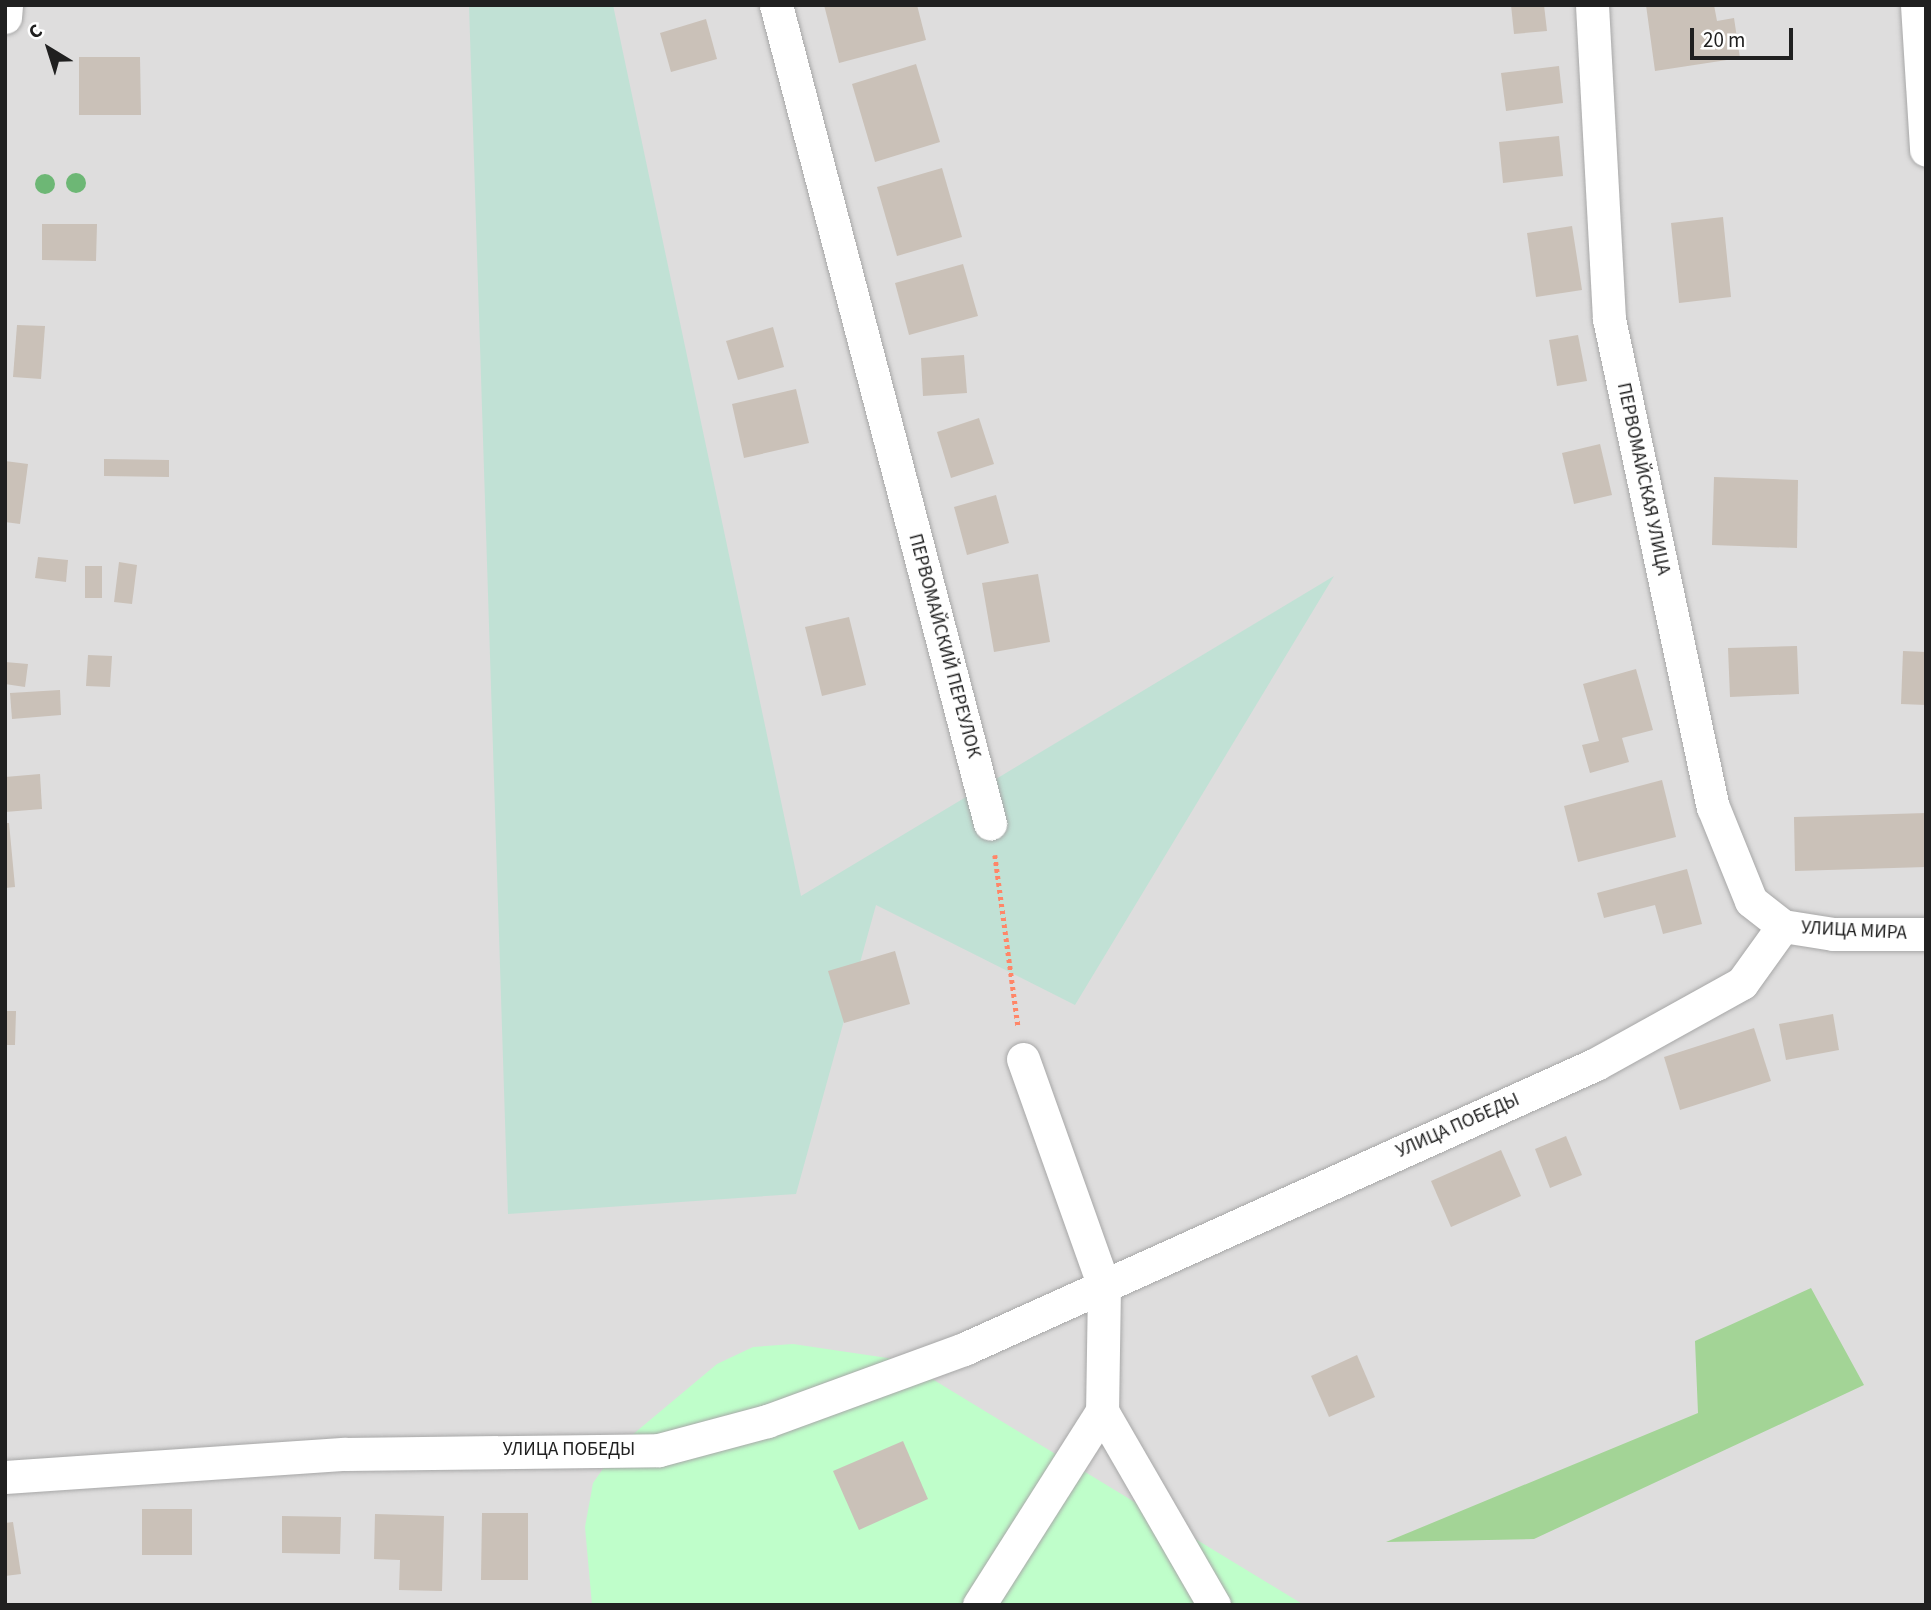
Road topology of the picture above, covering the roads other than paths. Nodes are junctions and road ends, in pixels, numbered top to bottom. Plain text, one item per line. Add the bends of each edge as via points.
1 (6, 5) edge
2 (776, 5) edge
3 (1592, 5) edge
4 (1917, 5) edge
5 (5, 17) edge
6 (1926, 150) edge
7 (990, 823) road end
8 (1783, 926) junction
9 (1926, 934) edge
10 (1023, 1059) road end
11 (1104, 1287) junction
12 (1102, 1411) junction
13 (5, 1477) edge
14 (979, 1605) edge
15 (1213, 1605) edge

1 - 5 street
2 - 7 street, ПЕРВОМАЙСКИЙ ПЕРЕУЛОК
3 - 8 street, ПЕРВОМАЙСКАЯ УЛИЦА via 1609,319 1640,472 1713,807 1751,901
4 - 6 street
8 - 9 street, УЛИЦА МИРА via 1833,934
8 - 11 street, УЛИЦА ПОБЕДЫ via 1742,983 1596,1064
10 - 11 street
11 - 12 street
11 - 13 street, УЛИЦА ПОБЕДЫ via 964,1349 767,1421 659,1450 345,1454
12 - 14 street
12 - 15 street

